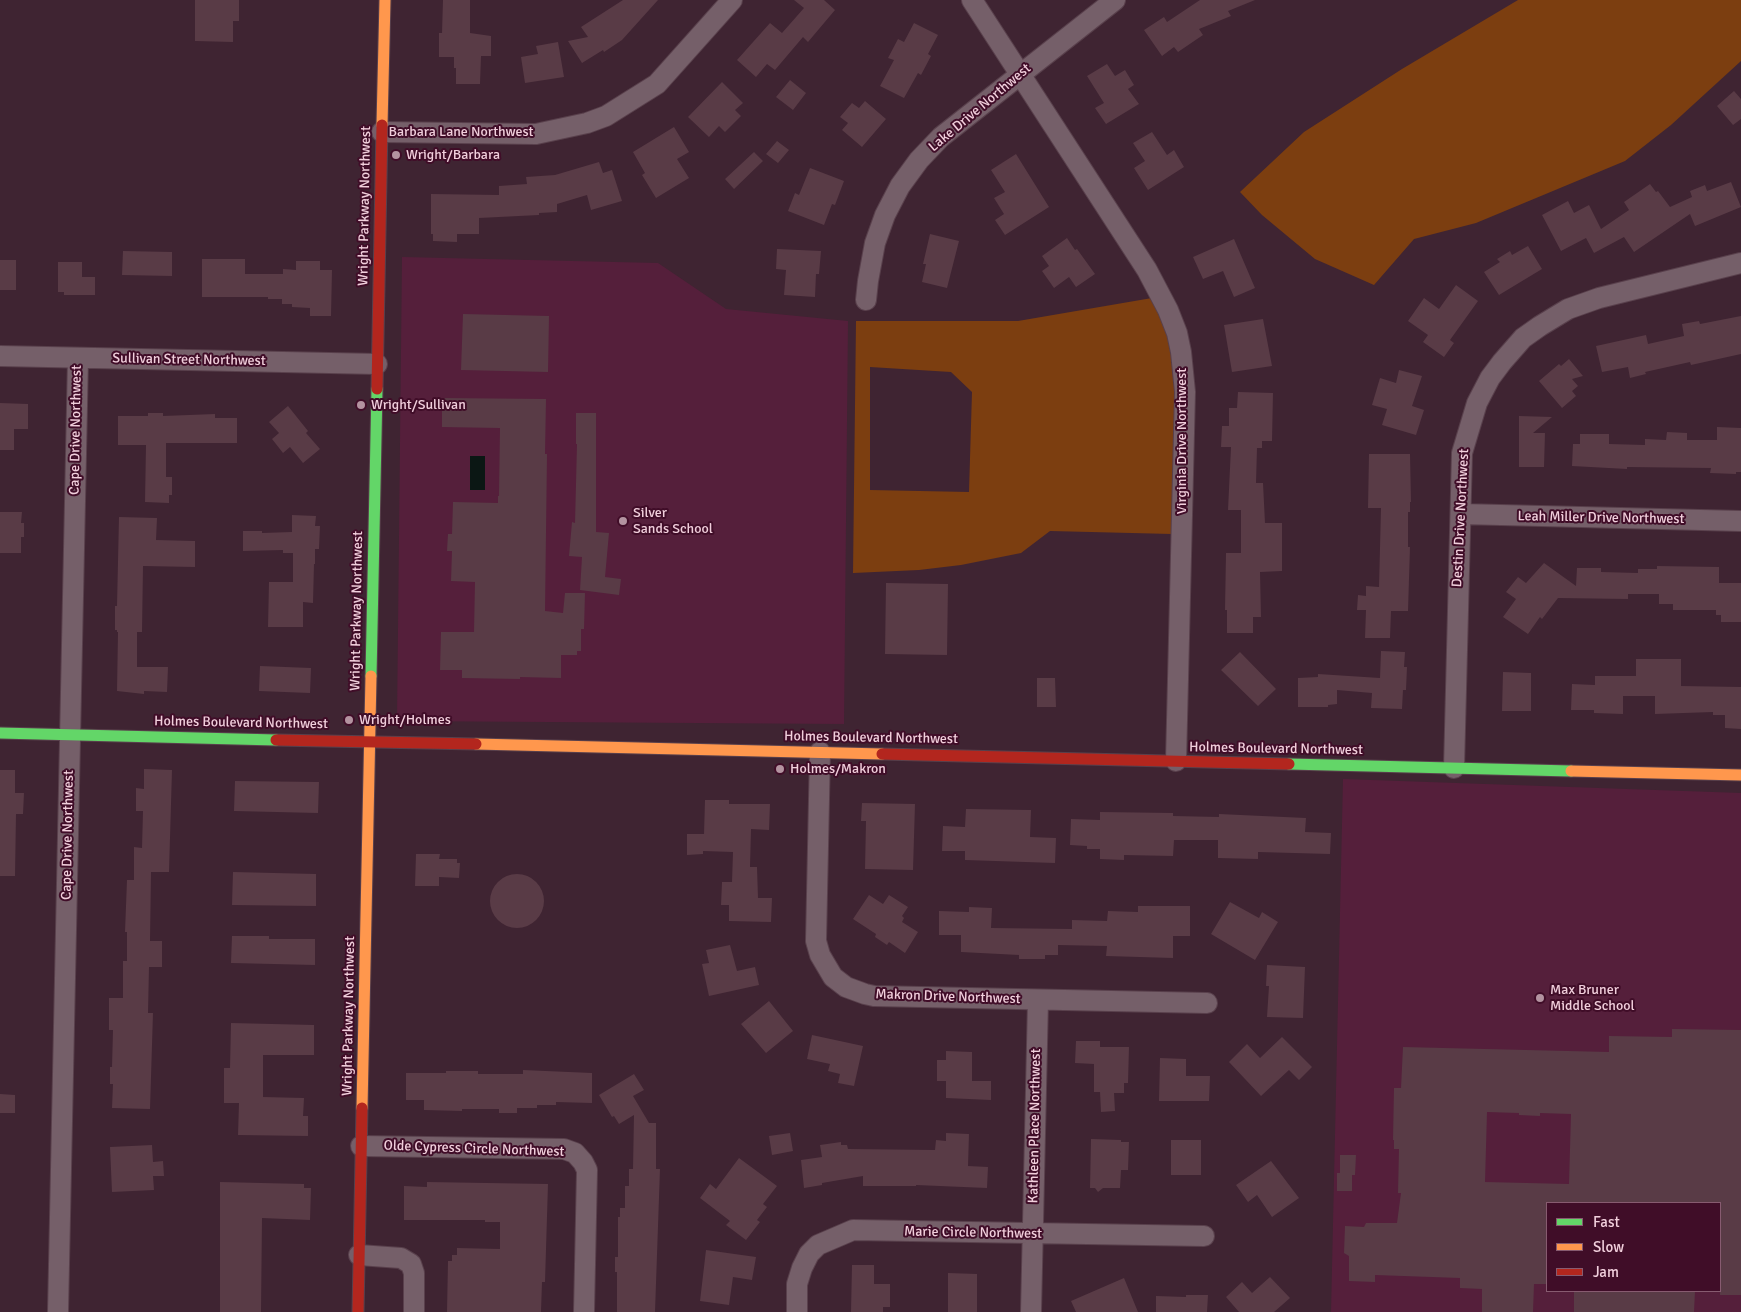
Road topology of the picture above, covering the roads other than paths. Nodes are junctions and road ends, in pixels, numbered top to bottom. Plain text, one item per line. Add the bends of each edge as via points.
1 (385, 0) edge
2 (732, 0) edge
3 (972, 0) edge
4 (1115, 0) edge
5 (1020, 74) junction
6 (382, 132) junction
7 (1741, 263) edge
8 (866, 300) dead end
9 (0, 356) edge
10 (78, 358) junction
11 (377, 364) junction
12 (1460, 514) junction
13 (1741, 521) edge
14 (0, 732) edge
15 (70, 734) junction
16 (369, 741) junction
17 (820, 752) junction
18 (1176, 761) junction
19 (1454, 768) junction
20 (1741, 775) edge
21 (1038, 1000) junction
22 (1207, 1003) dead end
23 (361, 1146) junction
24 (1033, 1234) junction
25 (1204, 1236) dead end
26 (359, 1255) junction
27 (58, 1312) edge
28 (358, 1312) edge
29 (414, 1312) edge
30 (584, 1312) edge
31 (797, 1312) edge
32 (1031, 1312) edge

1 - 6 street, Wright Parkway Northwest
2 - 6 street, Barbara Lane Northwest via 657,84 606,116 536,134
3 - 5 street, Virginia Drive Northwest
4 - 5 street, Lake Drive Northwest
5 - 8 street, Lake Drive Northwest via 941,137 900,186 875,243
5 - 18 street, Virginia Drive Northwest via 1148,270 1168,310 1181,352 1185,392
6 - 11 street, Wright Parkway Northwest
7 - 12 street, Destin Drive Northwest via 1599,298 1568,310 1524,338 1490,378 1477,403 1462,453
9 - 10 street, Sullivan Street Northwest
10 - 11 street, Sullivan Street Northwest
10 - 15 street, Cape Drive Northwest
11 - 16 street, Wright Parkway Northwest
12 - 13 street, Leah Miller Drive Northwest
12 - 19 street, Destin Drive Northwest
14 - 15 street, Holmes Boulevard Northwest
15 - 16 street, Holmes Boulevard Northwest
15 - 27 street, Cape Drive Northwest
16 - 17 street, Holmes Boulevard Northwest
16 - 23 street, Wright Parkway Northwest
17 - 18 street, Holmes Boulevard Northwest
17 - 21 street, Makron Drive Northwest via 816,941 833,977 846,987 874,996
18 - 19 street, Holmes Boulevard Northwest
19 - 20 street, Holmes Boulevard Northwest
21 - 22 street, Makron Drive Northwest
21 - 24 street, Kathleen Place Northwest
23 - 26 street, Wright Parkway Northwest
23 - 30 street, Olde Cypress Circle Northwest via 564,1149 575,1153 587,1170
24 - 25 street, Marie Circle Northwest
24 - 31 street, Marie Circle Northwest via 853,1230 818,1245 809,1254 797,1284
24 - 32 street, Kathleen Place Northwest
26 - 28 street, Wright Parkway Northwest
26 - 29 street via 401,1258 411,1264

